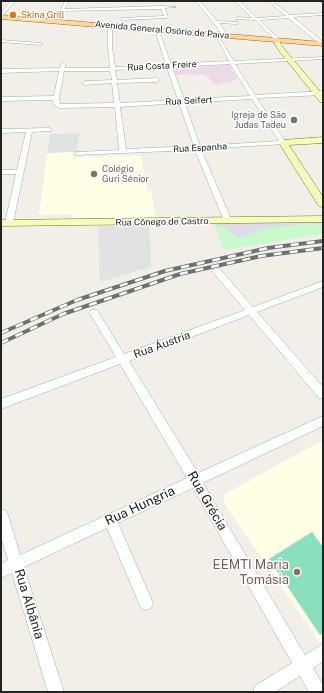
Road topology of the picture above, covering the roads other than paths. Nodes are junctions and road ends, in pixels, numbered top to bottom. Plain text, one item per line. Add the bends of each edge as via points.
1 (13, 1) edge
2 (67, 1) edge
3 (118, 1) edge
4 (198, 1) edge
5 (237, 1) edge
6 (270, 1) edge
7 (162, 7) junction
8 (174, 7) dead end
9 (119, 9) junction
10 (323, 14) edge
11 (290, 17) junction
12 (1, 18) edge
13 (237, 18) dead end
14 (122, 19) junction
15 (256, 19) junction
16 (215, 22) junction
17 (237, 23) dead end
18 (109, 27) junction
19 (124, 28) junction
20 (158, 32) junction
21 (227, 36) junction
22 (219, 38) junction
23 (1, 41) edge
24 (277, 41) junction
25 (41, 44) dead end
26 (323, 44) edge
27 (323, 58) edge
28 (289, 60) junction
29 (232, 63) junction
30 (63, 64) dead end
31 (1, 66) edge
32 (169, 66) junction
33 (113, 69) junction
34 (1, 70) edge
35 (43, 71) junction
36 (62, 71) junction
37 (157, 80) dead end
38 (116, 82) junction
39 (85, 83) dead end
40 (320, 93) edge
41 (254, 97) junction
42 (1, 99) edge
43 (323, 100) edge
44 (56, 101) junction
45 (182, 101) junction
46 (118, 105) junction
47 (49, 130) dead end
48 (1, 131) edge
49 (29, 131) junction
50 (323, 140) edge
51 (283, 143) junction
52 (198, 149) junction
53 (123, 152) junction
54 (77, 154) dead end
55 (1, 172) edge
56 (19, 172) junction
57 (323, 205) edge
58 (323, 219) edge
59 (228, 221) junction
60 (5, 223) edge
61 (216, 270) dead end
62 (323, 284) edge
63 (252, 311) junction
64 (94, 312) dead end
65 (123, 359) junction
66 (323, 395) edge
67 (1, 404) edge
68 (323, 421) edge
69 (195, 480) junction
70 (1, 515) edge
71 (110, 520) junction
72 (17, 564) junction
73 (1, 572) edge
74 (146, 603) dead end
75 (323, 652) edge
76 (303, 665) junction
77 (56, 692) edge
78 (261, 692) edge
79 (318, 692) edge

1 - 12 street
2 - 9 street via 61,10
3 - 9 street
4 - 16 street
5 - 15 street
6 - 11 street
7 - 8 street
7 - 9 street
7 - 14 street via 166,17
9 - 14 street
10 - 11 street
11 - 15 street
11 - 26 street
12 - 18 main road, Avenida General Osório de Paiva
13 - 15 street
14 - 19 street
15 - 24 street
16 - 17 street
16 - 21 street
18 - 19 main road, Avenida General Osório de Paiva
18 - 33 street
19 - 20 main road, Avenida General Osório de Paiva
20 - 21 main road, Avenida General Osório de Paiva
20 - 22 main road, Avenida General Osório de Paiva
20 - 32 street
21 - 24 main road, Avenida General Osório de Paiva
22 - 24 main road, Avenida General Osório de Paiva
22 - 29 street
23 - 25 street
24 - 26 main road, Avenida General Osório de Paiva
24 - 28 street
27 - 28 street, Rua Costa Freire
28 - 29 street, Rua Costa Freire
28 - 40 street
29 - 32 street, Rua Costa Freire
29 - 41 street
30 - 36 street
31 - 34 street via 21,69
31 - 35 street
32 - 33 street, Rua Costa Freire
32 - 45 street
33 - 36 street, Rua Costa Freire
33 - 38 street
34 - 35 street, Rua Costa Freire
35 - 36 street, Rua Costa Freire
36 - 44 street
37 - 38 street
38 - 39 street
38 - 46 street
40 - 41 street, Rua Seifert
40 - 43 street
41 - 45 street, Rua Seifert
41 - 51 street
42 - 44 street, Rua Seifert
44 - 46 street, Rua Seifert
45 - 46 street, Rua Seifert
45 - 52 street
46 - 53 street
47 - 49 street
48 - 49 street
49 - 56 street
50 - 51 street, Rua Espanha
51 - 52 street, Rua Espanha
51 - 57 street
52 - 53 street, Rua Espanha
52 - 59 street
53 - 54 street, Rua Espanha
55 - 56 street
56 - 60 street
58 - 59 street, Rua Cônego de Castro
59 - 60 street, Rua Cônego de Castro
61 - 63 street
62 - 63 street, Rua Áustria
63 - 65 street, Rua Áustria
63 - 66 street
64 - 65 street, Rua Grécia
65 - 67 street, Rua Áustria
65 - 69 street, Rua Grécia
68 - 69 street, Rua Hungria
69 - 71 street, Rua Hungria
69 - 76 street, Rua Grécia
70 - 72 street, Rua Albânia
71 - 72 street, Rua Hungria
71 - 74 street
72 - 73 street, Rua Hungria
72 - 77 street, Rua Albânia
75 - 76 street
76 - 78 street
76 - 79 street, Rua Grécia

